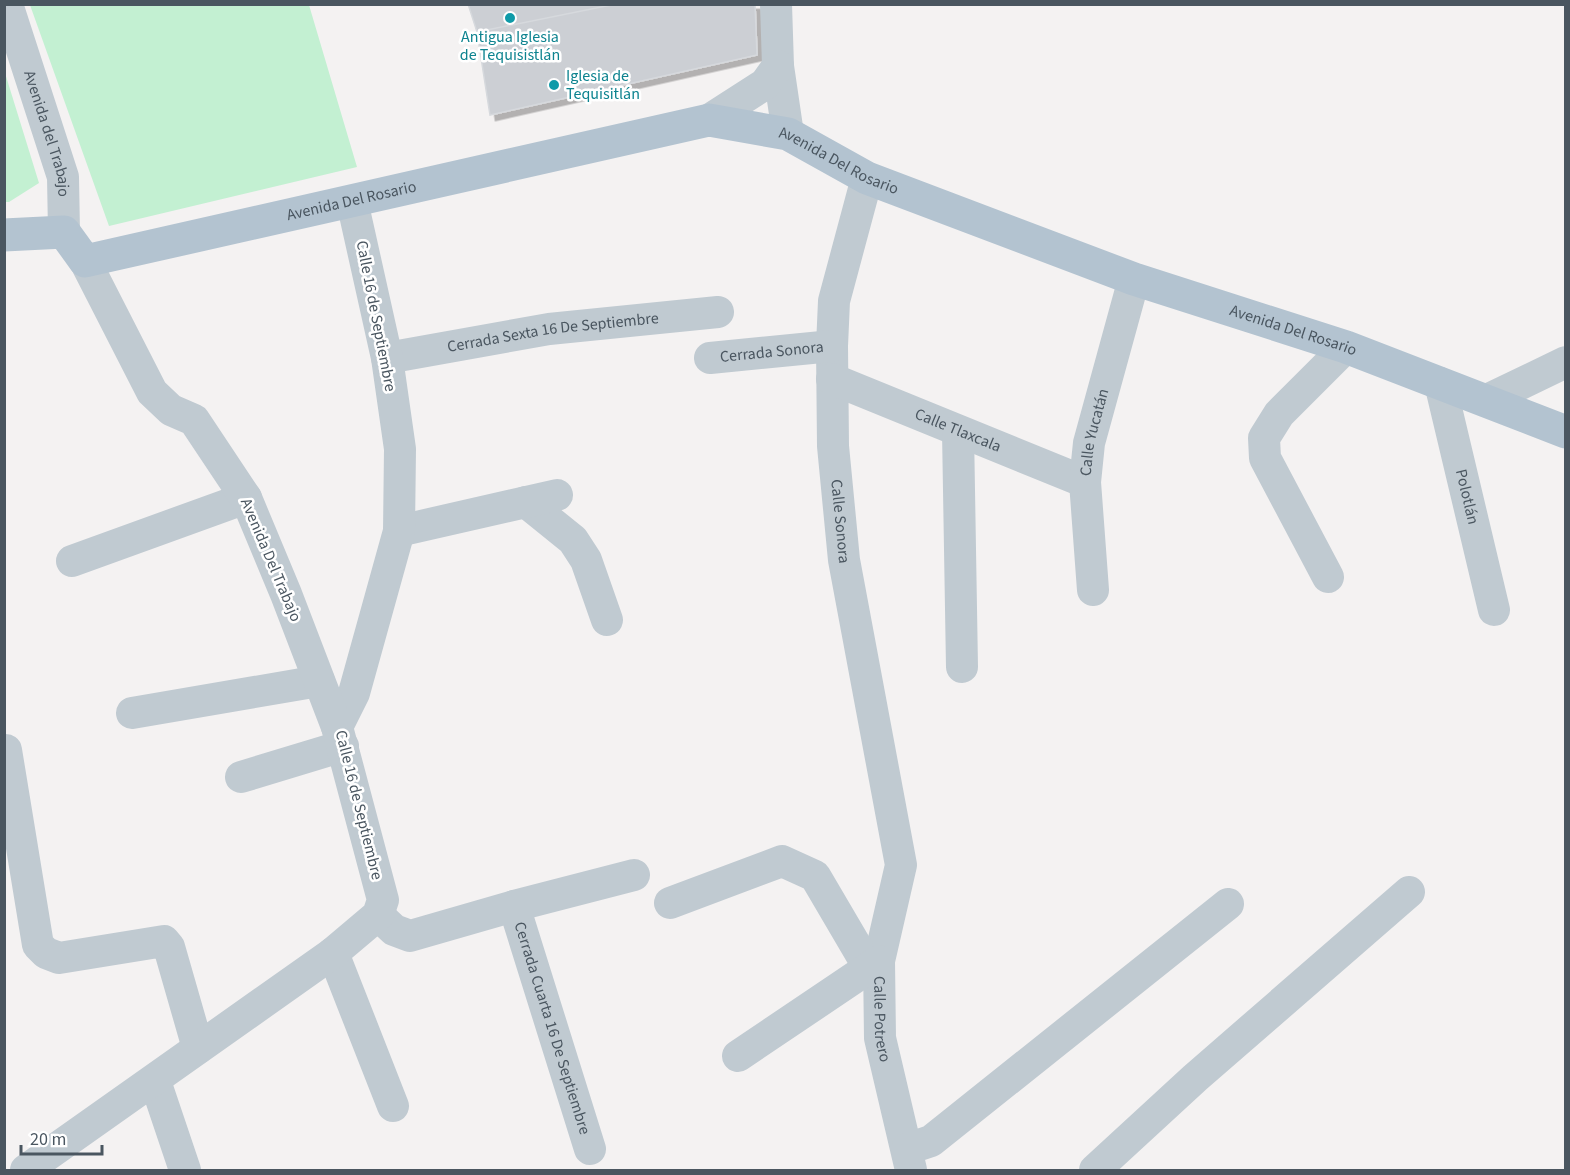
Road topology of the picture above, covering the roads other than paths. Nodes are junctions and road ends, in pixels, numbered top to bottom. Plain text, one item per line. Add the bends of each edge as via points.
1 (7, 4) edge
2 (777, 4) edge
3 (778, 66) junction
4 (709, 120) junction
5 (788, 134) junction
6 (867, 178) junction
7 (352, 201) junction
8 (64, 232) junction
9 (4, 235) edge
10 (85, 261) junction
11 (1134, 279) junction
12 (718, 312) dead end
13 (832, 346) junction
14 (1346, 347) junction
15 (387, 358) junction
16 (710, 358) dead end
17 (1566, 362) edge
18 (832, 379) junction
19 (1440, 383) junction
20 (1487, 400) junction
21 (958, 431) junction
22 (1565, 432) edge
23 (1086, 482) junction
24 (557, 495) dead end
25 (246, 498) junction
26 (526, 502) junction
27 (399, 531) junction
28 (72, 561) dead end
29 (1328, 577) dead end
30 (1093, 590) dead end
31 (1494, 610) dead end
32 (607, 620) dead end
33 (962, 667) dead end
34 (319, 681) junction
35 (132, 712) dead end
36 (340, 737) junction
37 (6, 750) edge
38 (241, 777) dead end
39 (901, 865) joint
40 (634, 875) dead end
41 (1409, 892) dead end
42 (670, 903) dead end
43 (1228, 904) dead end
44 (514, 906) junction
45 (378, 915) junction
46 (333, 953) junction
47 (874, 965) junction
48 (198, 1048) junction
49 (738, 1056) dead end
50 (155, 1081) junction
51 (393, 1106) dead end
52 (590, 1149) dead end
53 (909, 1160) edge
54 (27, 1170) edge
55 (185, 1170) edge
56 (1095, 1170) edge

1 - 8 street, Avenida del Trabajo via 63,177
2 - 3 street
3 - 4 street via 765,84
3 - 5 street
4 - 5 main road, Avenida Del Rosario
4 - 7 main road, Avenida Del Rosario
5 - 6 main road, Avenida Del Rosario
6 - 11 main road, Avenida Del Rosario
6 - 13 street, Calle Sonora via 834,301
7 - 10 main road, Avenida Del Rosario
7 - 15 street, Calle 16 de Septiembre
8 - 9 main road
8 - 10 main road
10 - 25 street, Avenida Del Trabajo via 152,392 171,410 194,420
11 - 14 main road, Avenida Del Rosario
11 - 23 street, Calle Yucatán via 1089,443
12 - 15 street, Cerrada Sexta 16 De Septiembre via 549,329
13 - 16 street, Cerrada Sonora
13 - 18 street, Calle Sonora
14 - 19 main road, Avenida Del Rosario
14 - 29 street via 1279,414 1263,438 1265,458
15 - 27 street, Calle 16 de Septiembre via 400,449
17 - 20 street
18 - 21 street, Calle Tlaxcala
18 - 39 street, Calle Sonora via 833,446 844,560
19 - 20 main road, Avenida Del Rosario
19 - 31 street, Polotlán
20 - 22 main road, Avenida Del Rosario
21 - 23 street, Calle Tlaxcala
21 - 33 street
23 - 30 street, Calle Yucatán
24 - 26 street
25 - 28 street
25 - 34 street, Avenida Del Trabajo
26 - 27 street
26 - 32 street via 573,540 586,560
27 - 36 street, Calle 16 de Septiembre
34 - 35 street
34 - 36 street, Avenida Del Trabajo
36 - 38 street
36 - 45 street, Calle 16 de Septiembre via 383,900
37 - 48 street via 38,945 59,958 164,941
39 - 47 street, Calle Potrero
40 - 44 street, Cerrada Cuarta 16 De Septiembre
41 - 56 street
42 - 47 street via 782,861 815,876
43 - 53 street
44 - 45 street, Cerrada Cuarta 16 De Septiembre via 410,936 394,930
44 - 52 street, Cerrada Cuarta 16 De Septiembre
45 - 46 street
46 - 48 street
46 - 51 street
47 - 49 street
47 - 53 street, Calle Potrero via 880,1038
48 - 50 street
50 - 54 street
50 - 55 street

